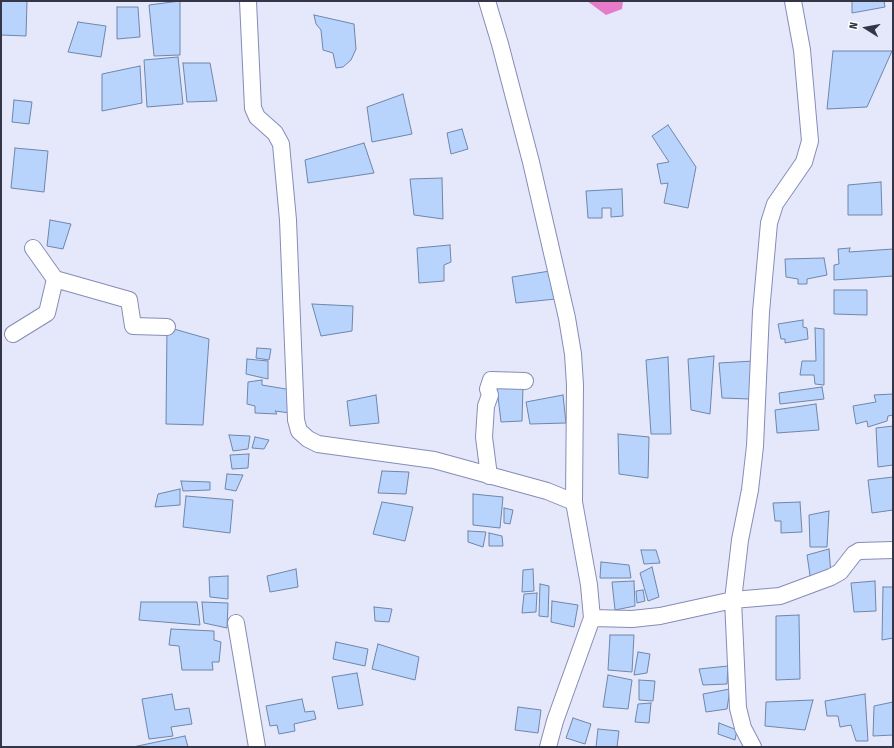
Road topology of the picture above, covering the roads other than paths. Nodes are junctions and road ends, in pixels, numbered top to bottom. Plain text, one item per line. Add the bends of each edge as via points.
1 (248, 1) edge
2 (487, 1) edge
3 (793, 1) edge
4 (34, 248) dead end
5 (55, 279) junction
6 (167, 328) dead end
7 (13, 334) dead end
8 (525, 381) dead end
9 (489, 476) junction
10 (574, 502) junction
11 (893, 550) edge
12 (733, 600) junction
13 (592, 618) junction
14 (236, 623) dead end
15 (257, 747) edge
16 (548, 747) edge
17 (753, 747) edge

1 - 9 street via 253,108 257,117 275,133 281,144 288,220 296,420 300,430 308,439 318,444 434,460
2 - 10 street via 531,162 568,318 575,385
3 - 12 street via 802,50 810,141 804,162 775,204 769,222 761,312 755,446
4 - 5 street
5 - 6 street via 129,300 133,326
5 - 7 street via 47,313
8 - 9 street via 490,380 484,438
9 - 10 street via 547,491
10 - 13 street via 589,585
11 - 12 street via 859,551 840,572 780,596
12 - 13 street via 660,616
12 - 17 street via 738,708 743,728
13 - 16 street
14 - 15 street

